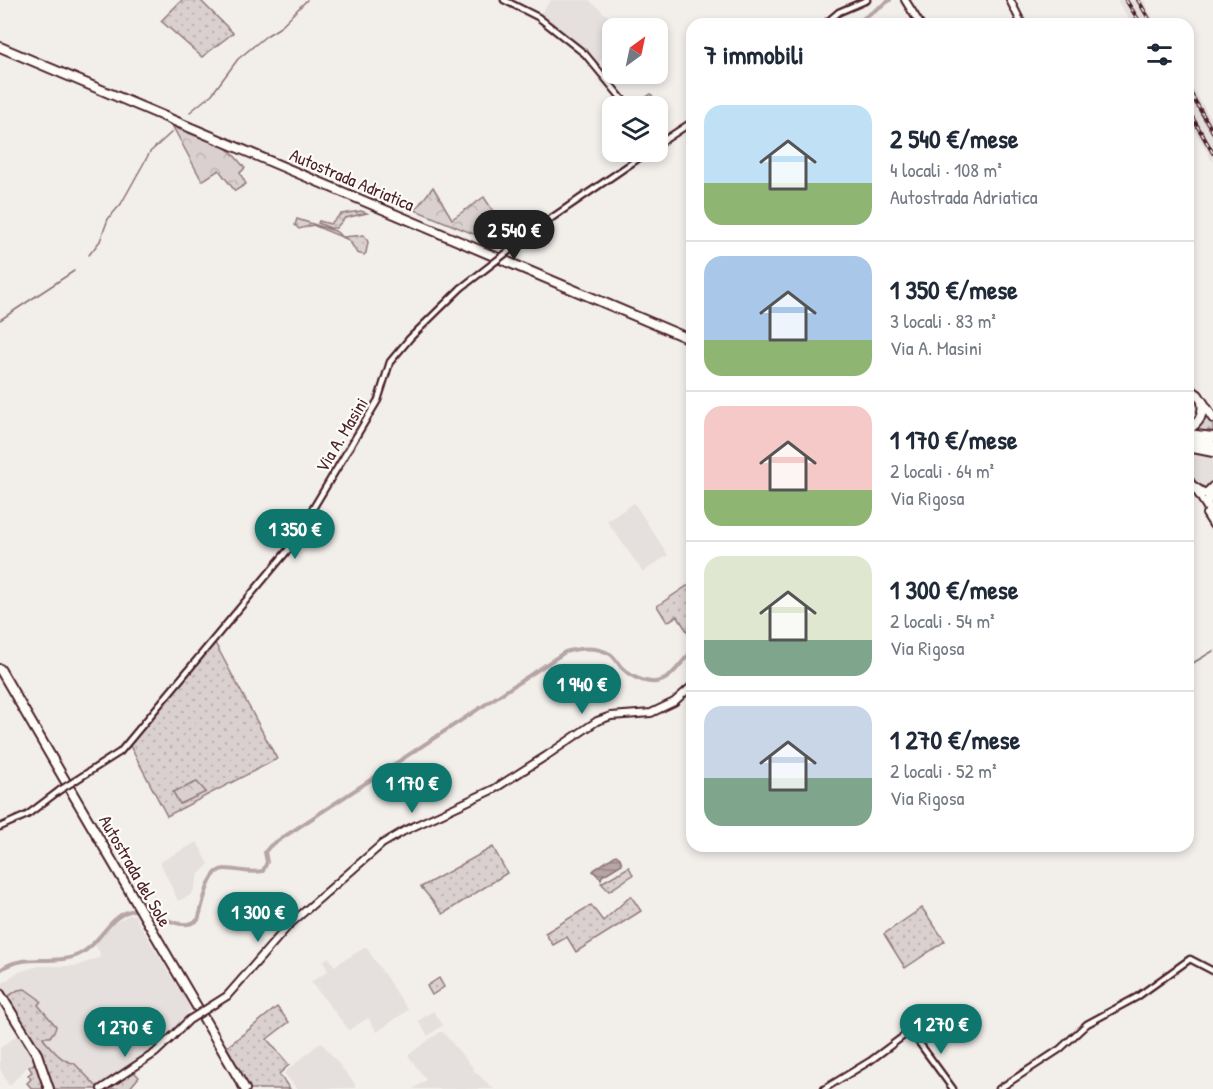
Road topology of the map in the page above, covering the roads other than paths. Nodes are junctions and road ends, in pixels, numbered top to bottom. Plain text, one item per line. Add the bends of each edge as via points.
1 (504, 0) edge
2 (867, 0) edge
3 (905, 0) edge
4 (1010, 0) edge
5 (832, 18) edge
6 (916, 18) edge
7 (1019, 18) edge
8 (0, 45) edge
9 (620, 96) edge
10 (686, 126) edge
11 (668, 137) edge
12 (633, 162) edge
13 (686, 332) edge
14 (686, 337) edge
15 (1194, 393) edge
16 (1200, 398) junction
17 (1213, 418) edge
18 (1194, 425) edge
19 (1194, 442) edge
20 (1194, 442) edge
21 (1213, 444) edge
22 (1213, 487) edge
23 (1194, 488) edge
24 (1194, 490) edge
25 (1194, 491) edge
26 (1212, 515) edge
27 (1213, 525) edge
28 (0, 669) edge
29 (0, 677) edge
30 (686, 692) edge
31 (0, 826) edge
32 (132, 898) junction
33 (1213, 971) edge
34 (0, 995) edge
35 (47, 1089) edge
36 (101, 1089) edge
37 (243, 1089) edge
38 (824, 1089) edge
39 (953, 1089) edge
40 (999, 1089) edge

1 - 9 street via 538,17 585,54
2 - 5 street
3 - 6 main road
4 - 7 main road
8 - 13 highway, Autostrada Adriatica
8 - 14 highway, Autostrada Adriatica
10 - 11 street
12 - 31 street, Via A. Masini, bridge via 553,217 461,288 410,338 390,362 378,400 288,550 120,752 60,789 27,815
15 - 16 highway
16 - 17 highway
16 - 18 highway via 1202,415
19 - 21 highway
20 - 21 highway
22 - 23 highway via 1203,494
22 - 26 highway via 1207,500
24 - 26 main road
25 - 27 main road
28 - 32 highway, Autostrada del Sole
29 - 32 highway, Autostrada del Sole
30 - 36 main road, bridge via 651,713 611,716 592,723 494,789 388,840 289,925 226,996 189,1020 155,1053
32 - 37 highway, Autostrada del Sole
33 - 40 street via 1190,959 1137,997 1087,1024 1060,1049
34 - 35 highway via 37,1057
38 - 39 street via 909,1032

